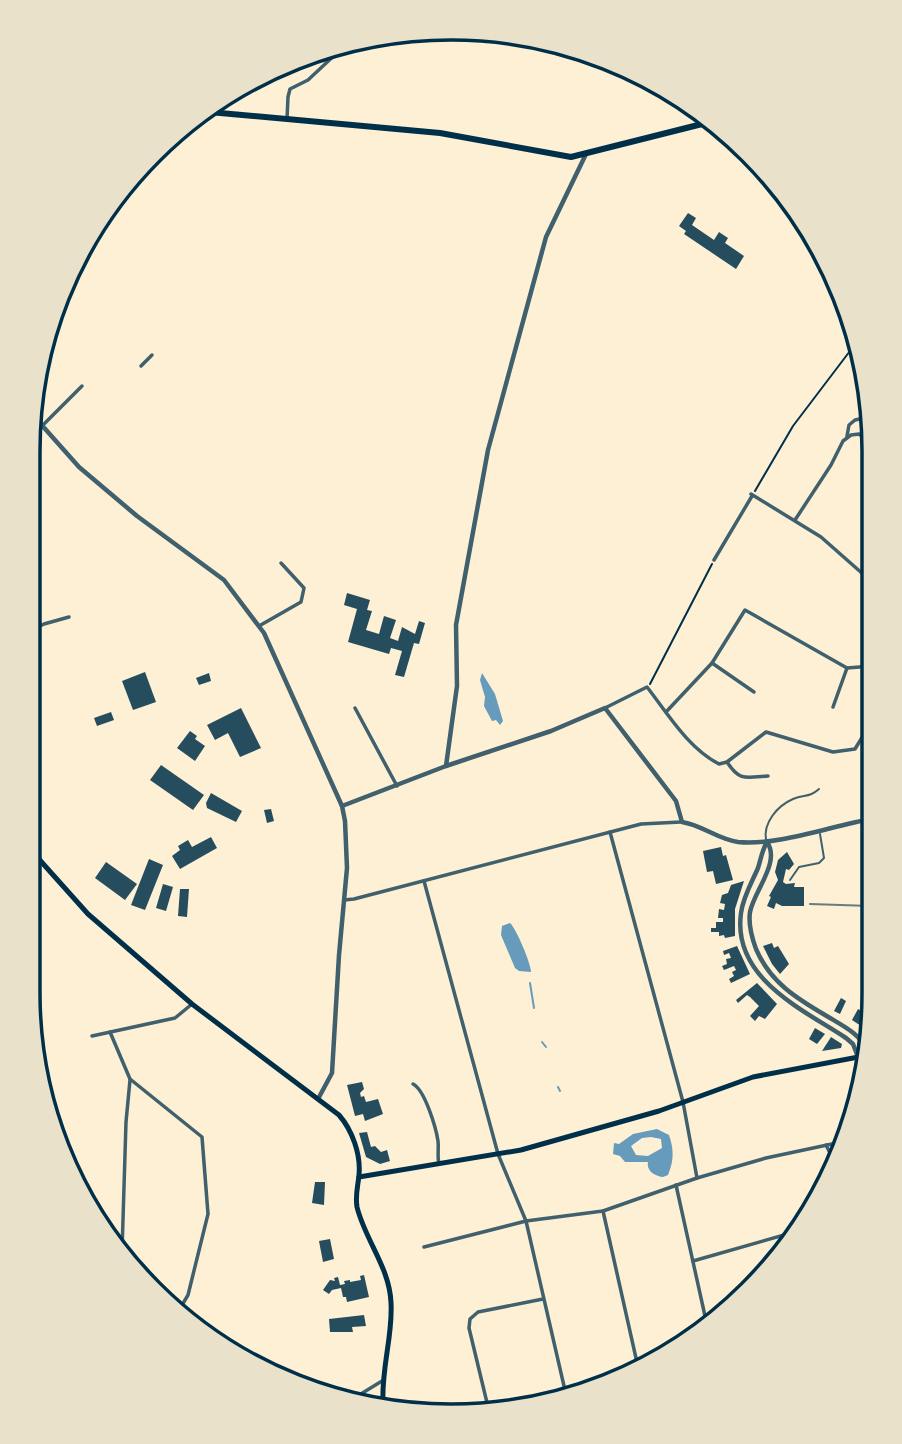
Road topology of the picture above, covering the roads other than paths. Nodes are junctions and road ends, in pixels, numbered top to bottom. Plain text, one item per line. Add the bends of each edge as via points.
1 (331, 58) edge
2 (218, 113) edge
3 (287, 120) junction
4 (700, 125) edge
5 (586, 154) junction
6 (152, 355) dead end
7 (141, 366) dead end
8 (82, 386) dead end
9 (860, 419) edge
10 (42, 426) joint
11 (847, 437) junction
12 (861, 437) edge
13 (795, 520) junction
14 (714, 560) road end
15 (281, 563) dead end
16 (862, 573) edge
17 (69, 617) dead end
18 (40, 626) edge
19 (258, 626) junction
20 (712, 663) junction
21 (862, 667) edge
22 (847, 668) junction
23 (754, 692) dead end
24 (833, 707) dead end
25 (355, 708) dead end
26 (605, 708) junction
27 (666, 712) junction
28 (862, 737) edge
29 (727, 762) junction
30 (446, 766) junction
31 (768, 776) dead end
32 (397, 786) junction
33 (819, 789) dead end
34 (342, 806) junction
35 (862, 820) edge
36 (682, 822) junction
37 (819, 830) junction
38 (610, 832) junction
39 (766, 842) junction
40 (40, 860) edge
41 (790, 880) dead end
42 (424, 881) junction
43 (344, 900) junction
44 (192, 1004) junction
45 (110, 1032) junction
46 (92, 1036) dead end
47 (859, 1038) edge
48 (857, 1054) edge
49 (856, 1057) edge
50 (130, 1079) junction
51 (413, 1084) dead end
52 (318, 1099) junction
53 (683, 1102) junction
54 (833, 1144) edge
55 (826, 1145) junction
56 (829, 1152) edge
57 (498, 1154) junction
58 (439, 1164) junction
59 (359, 1177) junction
60 (697, 1178) junction
61 (676, 1185) junction
62 (603, 1211) junction
63 (526, 1222) junction
64 (783, 1235) edge
65 (122, 1239) edge
66 (424, 1247) dead end
67 (693, 1261) junction
68 (543, 1299) junction
69 (183, 1304) edge
70 (705, 1316) edge
71 (636, 1359) edge
72 (382, 1381) junction
73 (563, 1388) edge
74 (360, 1394) edge
75 (383, 1398) edge
76 (487, 1402) edge

1 - 3 street via 308,80 290,89
2 - 3 highway
3 - 5 highway via 440,132 562,156
4 - 5 highway
5 - 30 street via 546,237 488,450 456,625 457,686
6 - 7 street
8 - 10 street
9 - 11 street via 849,425
10 - 19 street via 79,467 224,580
11 - 12 street
11 - 13 street
13 - 14 street via 751,495
13 - 16 street
15 - 19 street via 304,588 301,602
17 - 18 street
19 - 34 street
20 - 22 street via 745,610
20 - 23 street
20 - 27 street
21 - 22 street
22 - 24 street
25 - 32 street
26 - 27 street via 647,687
26 - 30 street
26 - 36 street via 676,801
27 - 29 street via 706,758
28 - 29 street via 855,749 833,752 766,732
29 - 31 street via 741,778
30 - 32 street
32 - 34 street
33 - 39 lane via 791,800 776,813 767,822
34 - 43 street via 347,868
35 - 37 street
36 - 38 street via 654,822
36 - 39 street via 729,840
37 - 39 street
37 - 41 lane via 824,858 799,867
38 - 42 street
38 - 53 street
39 - 47 street via 771,857 750,915 765,967 796,998
39 - 48 street via 741,914 749,956 774,990 846,1038
40 - 44 main road via 88,914
42 - 43 street
42 - 57 street
43 - 52 street via 332,1073
44 - 45 street via 175,1018
44 - 52 main road
45 - 46 street
45 - 50 street
49 - 53 main road via 753,1077
50 - 65 street
50 - 69 street via 198,1131 204,1143 208,1214
51 - 58 street via 430,1111
52 - 59 main road via 350,1128
53 - 57 main road
53 - 60 street
54 - 55 street
55 - 56 street
55 - 60 street
57 - 58 main road
57 - 63 street
58 - 59 main road
59 - 72 main road via 357,1205 390,1283 392,1306
60 - 61 street
61 - 62 street
61 - 67 street
62 - 63 street
62 - 71 street
63 - 66 street
63 - 68 street
64 - 67 street
67 - 70 street
68 - 73 street
68 - 76 street via 478,1311 470,1320
72 - 74 street
72 - 75 main road

